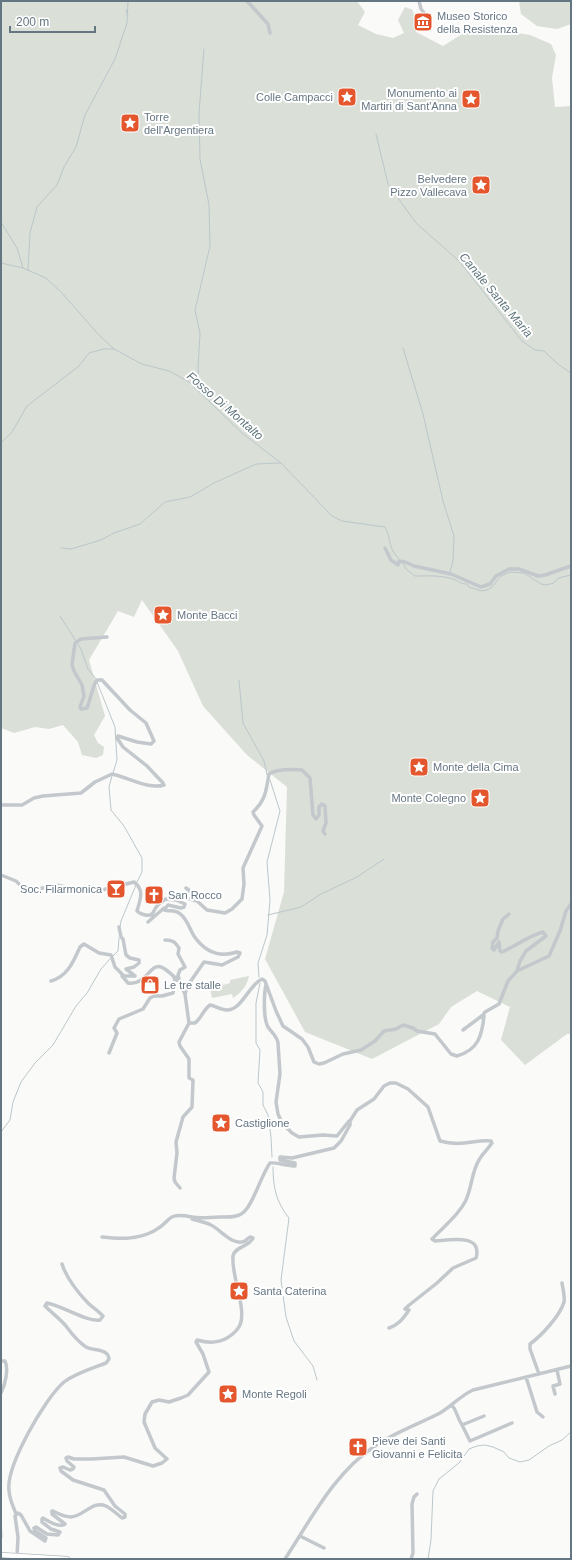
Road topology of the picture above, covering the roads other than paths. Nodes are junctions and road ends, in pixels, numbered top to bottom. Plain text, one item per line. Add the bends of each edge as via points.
1 (247, 1) edge
2 (419, 1) edge
3 (425, 14) dead end
4 (270, 33) dead end
5 (385, 548) dead end
6 (571, 566) edge
7 (107, 637) dead end
8 (1, 805) edge
9 (325, 834) dead end
10 (1, 875) edge
11 (186, 888) dead end
12 (166, 899) junction
13 (197, 901) junction
14 (571, 904) edge
15 (164, 908) junction
16 (509, 914) dead end
17 (148, 922) dead end
18 (119, 927) dead end
19 (165, 940) dead end
20 (517, 972) junction
21 (123, 975) junction
22 (174, 977) junction
23 (52, 981) dead end
24 (180, 982) junction
25 (266, 984) junction
26 (185, 994) junction
27 (483, 1015) junction
28 (189, 1023) junction
29 (463, 1030) dead end
30 (109, 1053) dead end
31 (350, 1121) junction
32 (180, 1188) dead end
33 (192, 1217) junction
34 (102, 1237) dead end
35 (62, 1264) dead end
36 (562, 1283) dead end
37 (389, 1328) dead end
38 (1, 1361) edge
39 (571, 1366) edge
40 (557, 1370) junction
41 (539, 1374) junction
42 (526, 1377) junction
43 (1, 1393) edge
44 (555, 1394) dead end
45 (452, 1405) junction
46 (472, 1413) dead end
47 (484, 1416) dead end
48 (543, 1417) dead end
49 (474, 1419) junction
50 (512, 1423) dead end
51 (462, 1425) junction
52 (417, 1494) dead end
53 (16, 1514) junction
54 (300, 1536) junction
55 (324, 1548) dead end
56 (1, 1555) edge
57 (17, 1556) junction
58 (67, 1559) edge
59 (285, 1559) edge
60 (411, 1559) edge

1 - 4 street via 268,24
2 - 3 street
5 - 6 street via 394,564 398,565 401,561 451,574 482,587 510,569 519,569 538,576
7 - 8 street via 81,639 75,643 72,665 82,685 84,696 80,707 87,708 97,680 102,680 110,686 130,710 146,723 154,741 151,744 121,736 117,738 123,747 147,766 164,785 146,785 112,774 95,782 81,793 43,796 22,805
9 - 13 street via 325,806 322,804 319,807 319,816 316,819 313,816 310,778 302,770 271,772 263,803 253,812 262,824 262,829 243,868 242,899 232,910 225,913 207,910
10 - 12 street via 30,891 56,885 98,891 134,882 142,892 137,911 144,915 152,914 156,906
11 - 13 street via 195,895
12 - 13 street via 180,895
12 - 15 street via 180,902 185,906 181,908 168,905
14 - 20 street via 548,956
15 - 17 street
15 - 26 street via 183,916 196,939 215,954 240,953 238,957 222,965 204,962 188,985
16 - 20 street via 503,919 497,938 493,942 494,950 499,942 502,952 540,933 543,932 546,936 526,951
18 - 21 street via 126,955 139,960 136,966 126,969 135,976
19 - 24 street via 173,941 179,948 178,954 185,967 178,972
20 - 27 street via 508,981 499,1004
21 - 22 street via 128,983 136,983 157,966
21 - 23 street via 115,967 111,955 96,952 84,944 62,977
22 - 24 street
22 - 30 street via 173,993 154,996 142,1009 120,1019 114,1028 117,1033
24 - 26 street
25 - 27 street via 283,1026 302,1039 314,1062 319,1064 361,1050 384,1032 396,1030 403,1024 417,1031 435,1034 451,1054 457,1056 468,1052 477,1044 484,1025
25 - 28 street via 262,979 258,981 236,1008 226,1010 210,1005 195,1024
25 - 31 street via 265,1015 268,1027 277,1038 279,1048 280,1074 276,1102 282,1123 299,1137 337,1136
26 - 28 street
27 - 29 street
28 - 32 street via 179,1042 189,1059 189,1078 193,1080 192,1107 183,1118 176,1142 174,1178
31 - 33 street via 341,1141 334,1148 292,1158 280,1157 284,1162 295,1163 295,1166 270,1163 257,1186 248,1210 242,1214 235,1217
31 - 37 street via 384,1086 396,1083 405,1087 428,1107 440,1141 455,1144 484,1140 492,1143 479,1160 464,1203 455,1217 432,1239 468,1240 476,1248 476,1258 453,1268 405,1309 409,1310 396,1326
33 - 34 street via 173,1215 153,1231 133,1238
33 - 53 street via 212,1225 237,1242 253,1238 233,1256 235,1282 242,1313 237,1330 223,1341 196,1341 209,1370 208,1374 192,1391 181,1398 169,1402 152,1402 145,1414 144,1422 155,1448 167,1459 153,1466 124,1456 66,1458 66,1461 74,1466 70,1470 62,1467 61,1471 73,1480 104,1490 115,1506 125,1514 122,1518 112,1509 102,1505 90,1507 72,1517 52,1511 52,1514 65,1524 61,1526 42,1519 50,1529 60,1532 58,1535 47,1534 34,1528 46,1538 45,1541 30,1531 20,1513
35 - 53 street via 80,1294 103,1316 100,1320 92,1320 59,1306 47,1303 45,1306 80,1343 90,1349 106,1353 109,1359 106,1363 64,1382 42,1409 11,1474 8,1490
36 - 41 street via 564,1302 544,1332 530,1344
38 - 43 street via 5,1361 7,1367
39 - 40 street
40 - 41 street
40 - 44 street via 560,1384 553,1386
41 - 42 street
42 - 45 street via 473,1390
42 - 48 street via 537,1412
45 - 51 street
45 - 54 street via 386,1439 360,1457 328,1494
46 - 49 street
47 - 49 street
49 - 51 street
50 - 51 street via 470,1442
52 - 60 street via 412,1504
53 - 57 street
54 - 55 street
54 - 59 street
56 - 57 main road
57 - 58 main road

